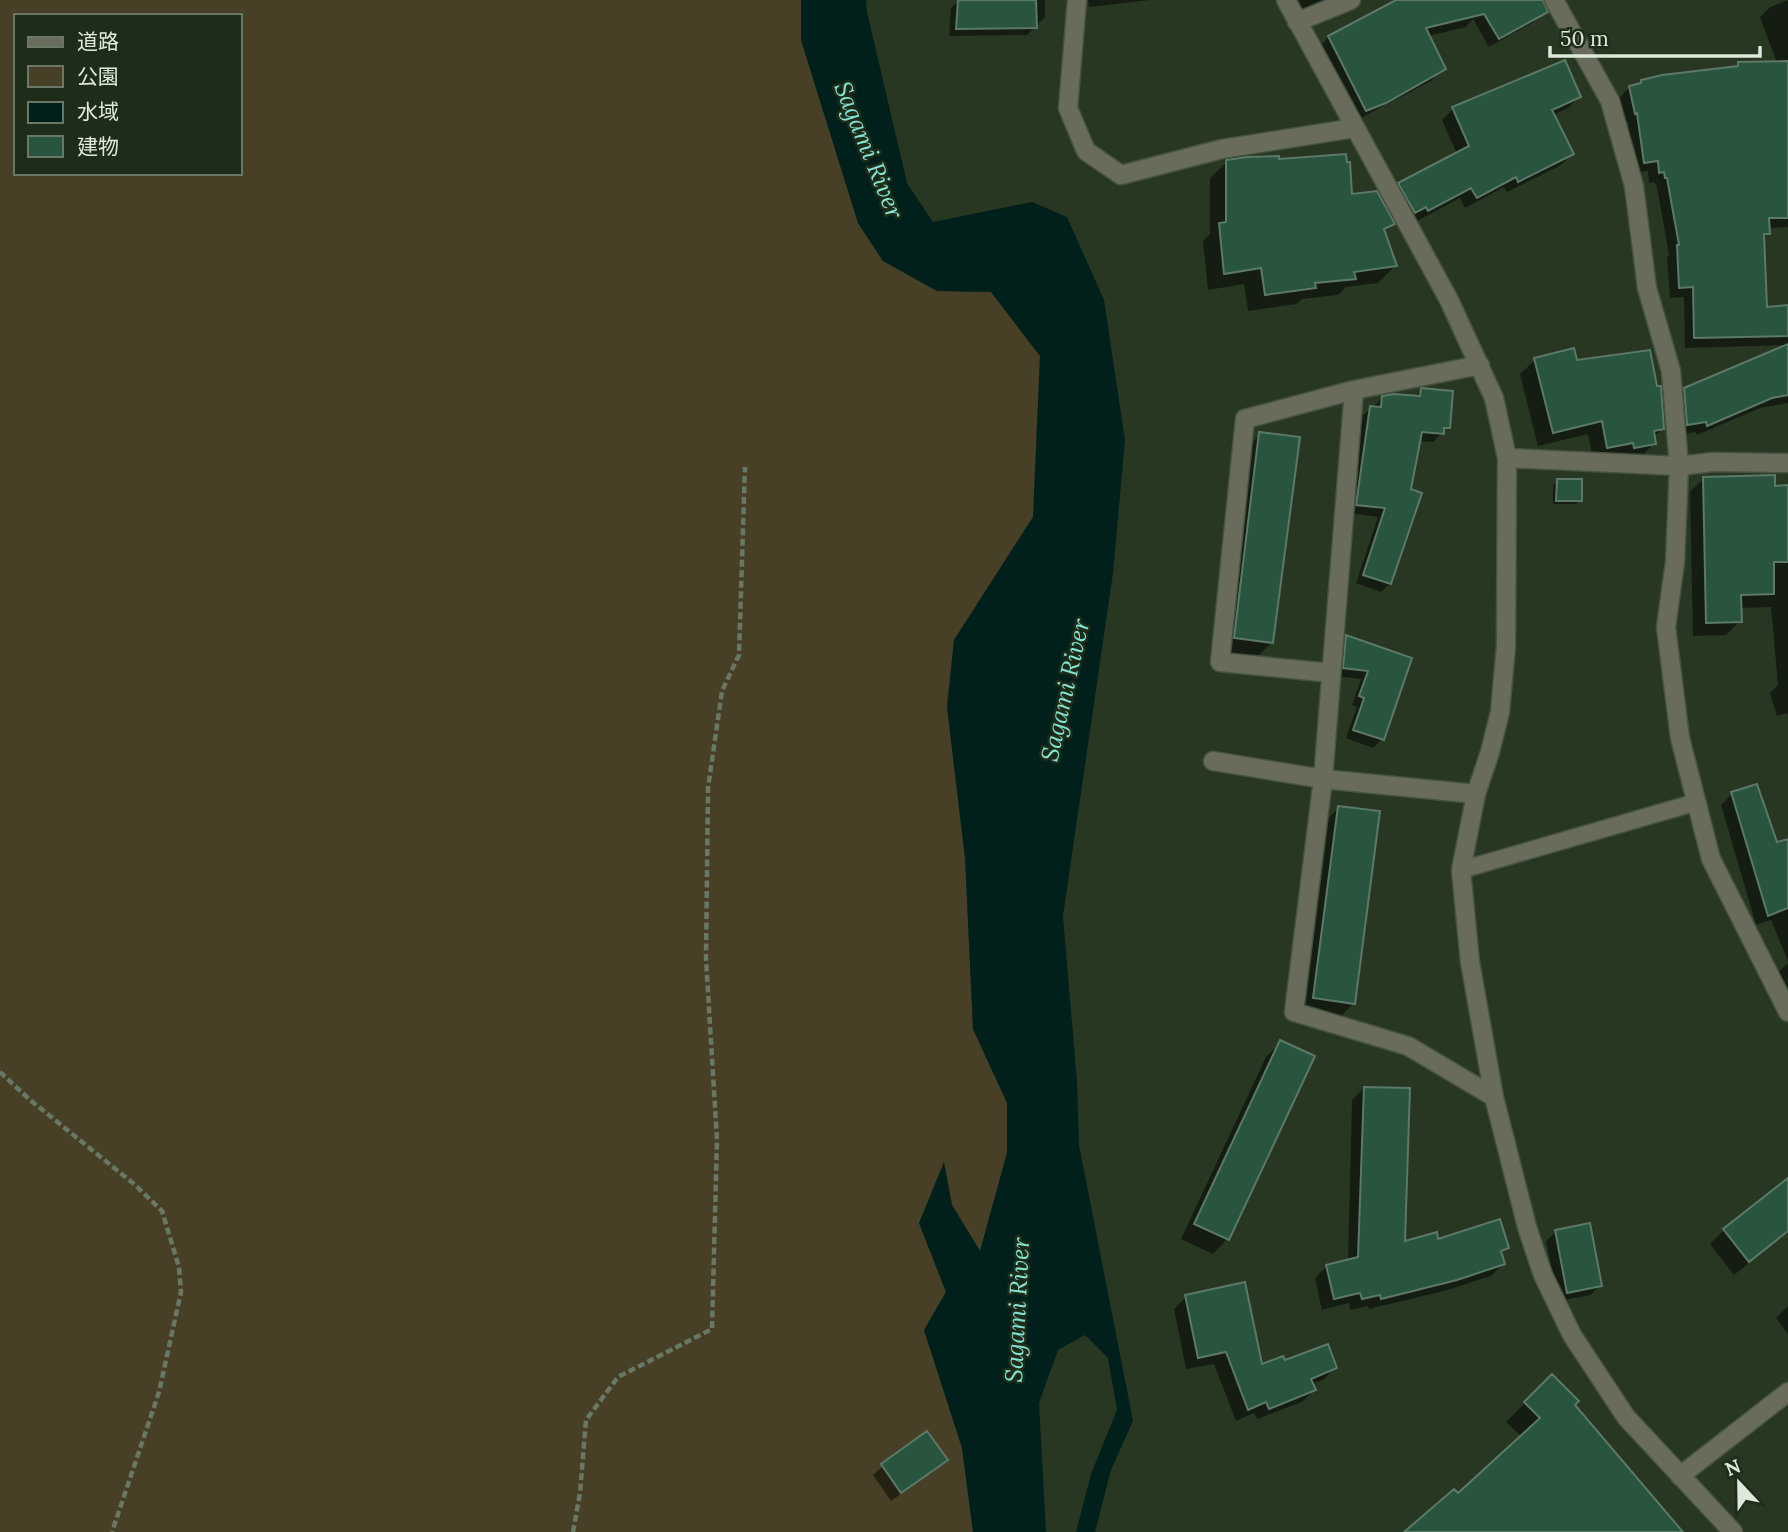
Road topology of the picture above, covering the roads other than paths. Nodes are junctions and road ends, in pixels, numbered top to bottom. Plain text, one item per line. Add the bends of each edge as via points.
1 (1077, 0) edge
2 (1286, 0) edge
3 (1351, 0) edge
4 (1554, 0) edge
5 (1297, 22) junction
6 (1355, 128) junction
7 (1480, 365) junction
8 (1354, 390) junction
9 (1507, 458) junction
10 (1788, 463) edge
11 (1679, 466) junction
12 (1331, 673) junction
13 (1213, 761) dead end
14 (1323, 779) junction
15 (1476, 794) junction
16 (1697, 802) junction
17 (1461, 870) junction
18 (1788, 1012) edge
19 (1494, 1097) junction
20 (1788, 1392) edge
21 (1680, 1476) junction
22 (1733, 1532) edge

1 - 6 street via 1068,108 1086,151 1121,175 1222,149
2 - 5 street
3 - 5 street
4 - 11 street via 1610,101 1634,186 1647,288 1671,372
5 - 6 street
6 - 7 street via 1414,232
7 - 8 street
7 - 9 street via 1494,398
8 - 12 street
8 - 12 street via 1245,419 1220,662
9 - 11 street
9 - 15 street via 1506,646 1500,712
10 - 11 street
11 - 16 street via 1675,562 1666,627 1679,738
12 - 14 street
13 - 14 street
14 - 15 street
14 - 19 street via 1294,1012 1408,1046
15 - 17 street
16 - 17 lane
16 - 18 street via 1711,859
17 - 19 street via 1470,962
19 - 21 street via 1527,1227 1543,1275 1572,1335 1626,1417
20 - 21 street
21 - 22 street

